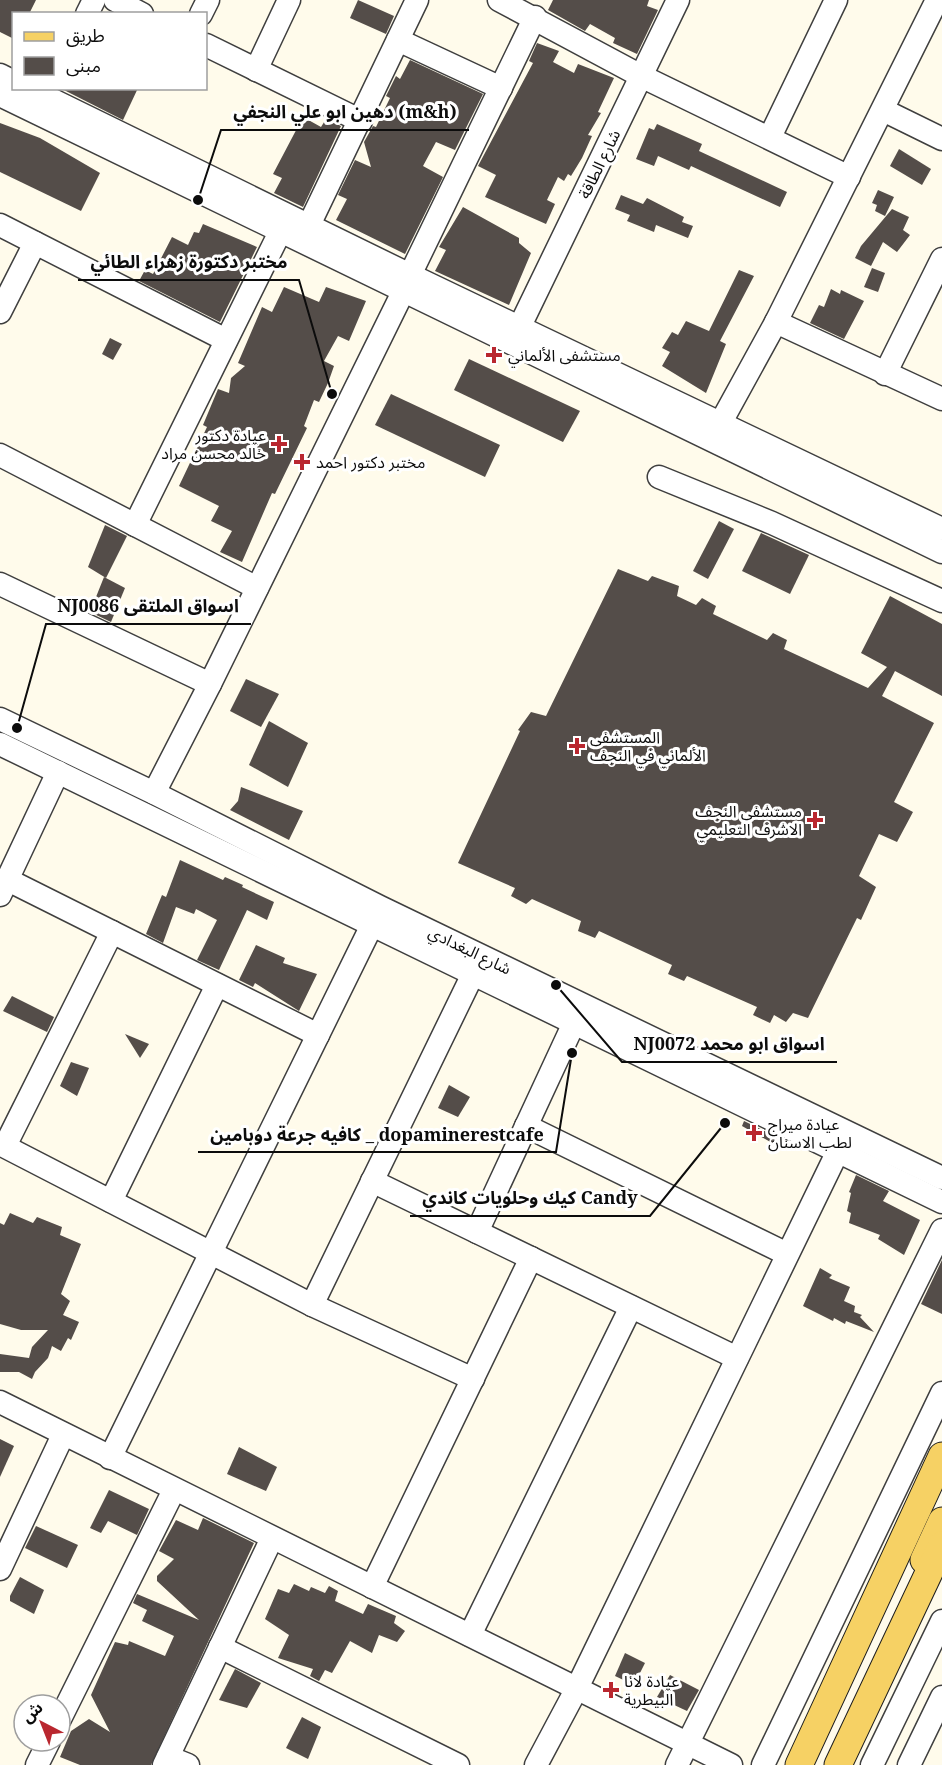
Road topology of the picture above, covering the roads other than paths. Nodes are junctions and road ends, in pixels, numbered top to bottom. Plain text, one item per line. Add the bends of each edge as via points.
1 (115, 0) edge
2 (289, 0) edge
3 (417, 0) edge
4 (499, 0) edge
5 (678, 0) edge
6 (836, 0) edge
7 (937, 0) edge
8 (138, 12) edge
9 (535, 17) junction
10 (398, 40) junction
11 (207, 46) edge
12 (256, 70) junction
13 (641, 76) junction
14 (501, 88) junction
15 (41, 91) edge
16 (0, 95) edge
17 (883, 110) junction
18 (361, 121) junction
19 (85, 126) junction
20 (107, 137) junction
21 (770, 137) junction
22 (942, 139) edge
23 (849, 177) junction
24 (0, 225) edge
25 (309, 225) junction
26 (280, 232) junction
27 (35, 243) junction
28 (942, 259) edge
29 (406, 284) junction
30 (0, 312) edge
31 (776, 322) junction
32 (519, 328) junction
33 (226, 340) junction
34 (885, 374) junction
35 (942, 399) edge
36 (720, 424) junction
37 (0, 455) edge
38 (659, 477) dead end
39 (135, 525) junction
40 (942, 530) edge
41 (942, 552) edge
42 (0, 584) edge
43 (257, 588) junction
44 (942, 601) edge
45 (210, 684) junction
46 (6, 722) edge
47 (36, 737) junction
48 (0, 744) edge
49 (26, 757) junction
50 (58, 772) junction
51 (154, 793) junction
52 (4, 887) edge
53 (372, 925) junction
54 (112, 932) junction
55 (473, 974) junction
56 (217, 985) junction
57 (574, 1023) junction
58 (318, 1035) junction
59 (663, 1055) junction
60 (697, 1071) junction
61 (526, 1126) junction
62 (2, 1145) edge
63 (838, 1151) junction
64 (942, 1178) edge
65 (372, 1181) junction
66 (111, 1201) junction
67 (942, 1202) edge
68 (942, 1230) edge
69 (477, 1232) junction
70 (211, 1253) junction
71 (787, 1254) junction
72 (531, 1258) junction
73 (312, 1305) junction
74 (631, 1307) junction
75 (737, 1358) junction
76 (473, 1379) junction
77 (942, 1393) edge
78 (0, 1402) edge
79 (63, 1435) junction
80 (942, 1456) edge
81 (110, 1458) junction
82 (174, 1490) junction
83 (932, 1498) edge
84 (942, 1521) edge
85 (272, 1538) junction
86 (942, 1545) edge
87 (5, 1546) edge
88 (0, 1569) edge
89 (372, 1587) junction
90 (920, 1591) junction
91 (942, 1621) edge
92 (470, 1635) junction
93 (220, 1647) junction
94 (577, 1688) junction
95 (72, 1695) edge
96 (905, 1697) junction
97 (940, 1705) edge
98 (682, 1755) edge
99 (173, 1762) edge
100 (458, 1765) edge
101 (536, 1765) edge
102 (731, 1765) edge
103 (763, 1765) edge
104 (800, 1765) edge
105 (838, 1765) edge
106 (872, 1765) edge
107 (909, 1765) edge

1 - 8 street
2 - 12 street
3 - 10 street
4 - 9 street
5 - 13 street, شارع الطاقة
6 - 21 street
7 - 17 street
9 - 13 street
9 - 14 street
10 - 14 street
10 - 18 street
11 - 12 street
12 - 18 street
13 - 21 street
13 - 32 street, شارع الطاقة
14 - 29 street
15 - 19 street
16 - 19 street
17 - 22 street
17 - 23 street
18 - 25 street
19 - 20 street
20 - 25 street
20 - 26 street
21 - 23 street
23 - 31 street
24 - 27 street
25 - 29 street
26 - 29 street
26 - 33 street
27 - 30 street
27 - 33 street
28 - 34 street
29 - 32 street
29 - 41 street
29 - 43 street
31 - 34 street
31 - 36 street
32 - 36 street
33 - 39 street
34 - 35 street
36 - 40 street
37 - 39 street
38 - 44 street via 772,523
39 - 43 street
42 - 45 street
43 - 45 street
45 - 51 street
46 - 47 street, شارع البغدادي
46 - 48 street via 14,733
47 - 49 street via 24,745
47 - 51 street, شارع البغدادي
48 - 49 street, شارع البغدادي
49 - 50 street, شارع البغدادي
50 - 52 street
50 - 53 street, شارع البغدادي
51 - 59 street, شارع البغدادي
52 - 54 street
53 - 55 street, شارع البغدادي
53 - 58 street
54 - 56 street
54 - 62 street
55 - 57 street, شارع البغدادي
55 - 65 street
56 - 58 street
56 - 66 street
57 - 59 street, شارع البغدادي
57 - 61 street
58 - 70 street
59 - 60 street, شارع البغدادي
60 - 63 street, شارع البغدادي
60 - 64 street, شارع البغدادي
61 - 69 street
61 - 71 street
62 - 66 street
63 - 67 street, شارع البغدادي
63 - 71 street
65 - 69 street
65 - 73 street
66 - 70 street
68 - 98 street
69 - 72 street
70 - 73 street
70 - 81 street
71 - 75 street
72 - 74 street
72 - 76 street
73 - 76 street
74 - 75 street
74 - 92 street
75 - 94 street
76 - 89 street
77 - 103 street
78 - 79 street
79 - 81 street
79 - 87 street
80 - 83 main road
81 - 82 street
82 - 85 street
82 - 95 street
83 - 104 main road
84 - 90 main road via 924,1560
85 - 89 street
85 - 93 street
86 - 90 main road
87 - 88 street
89 - 92 street
90 - 105 main road
91 - 96 street
92 - 94 street
93 - 99 street
93 - 100 street
94 - 98 street
94 - 101 street
96 - 97 street
96 - 106 street
97 - 107 street
98 - 102 street

